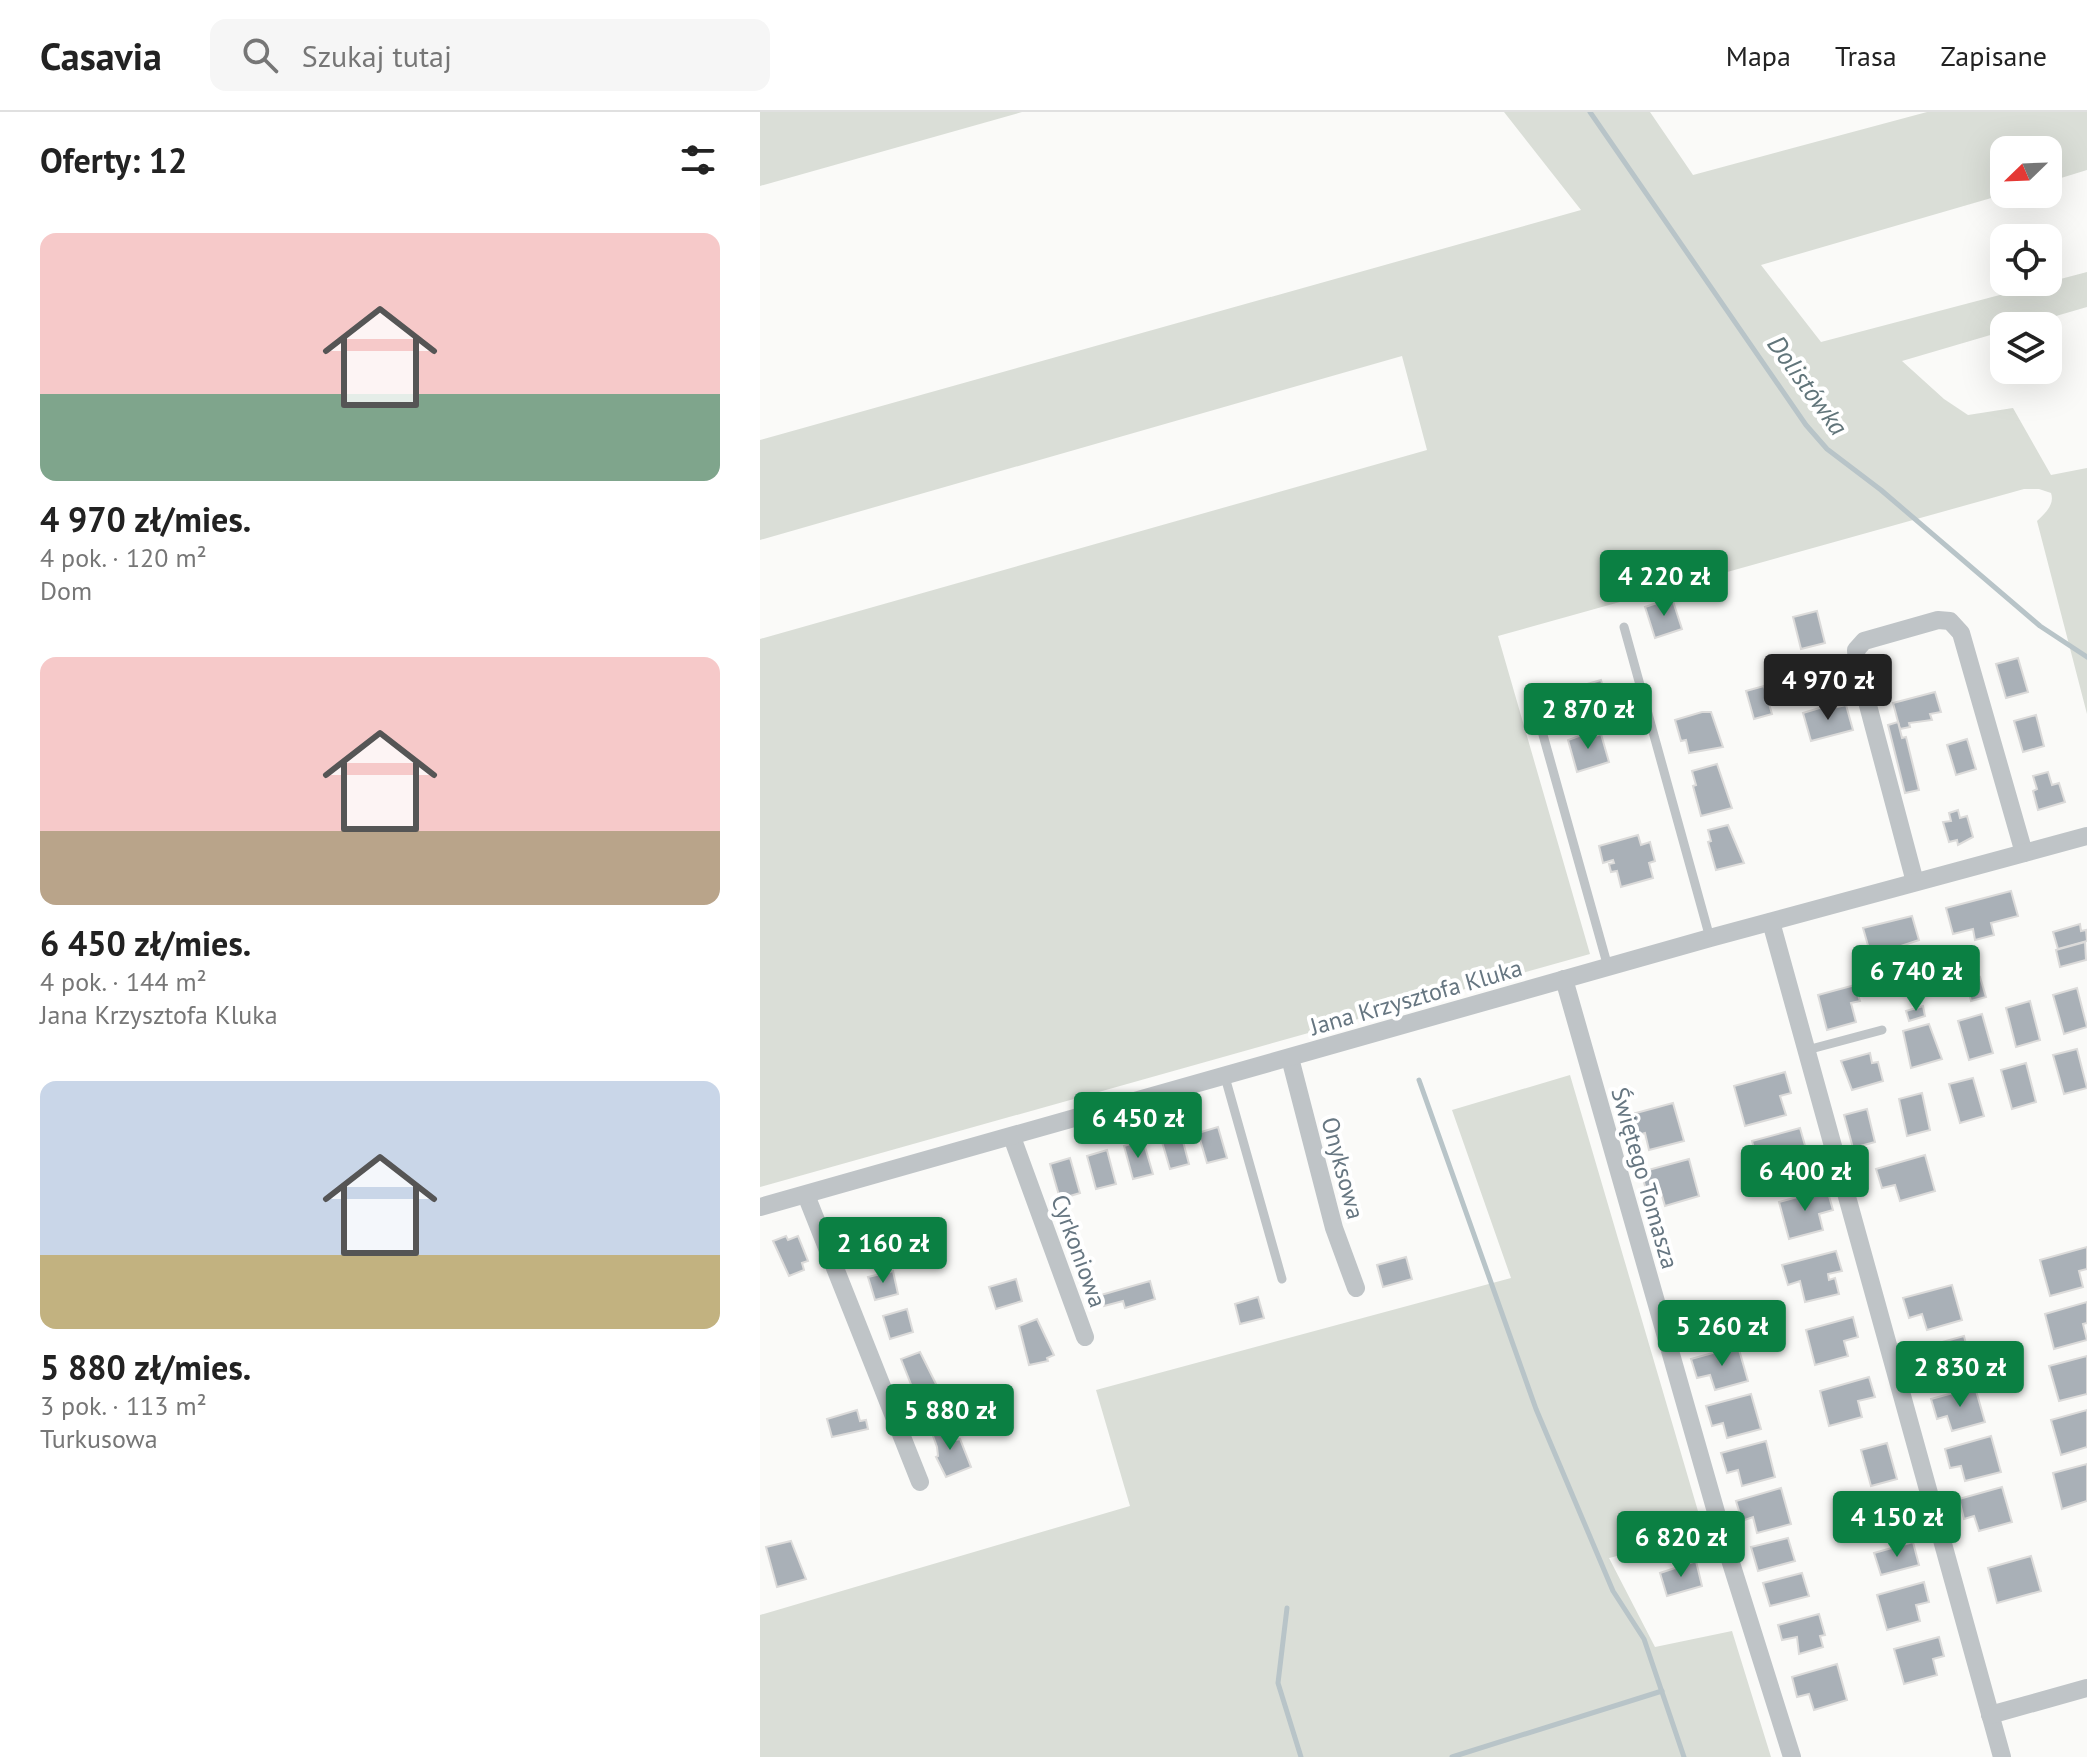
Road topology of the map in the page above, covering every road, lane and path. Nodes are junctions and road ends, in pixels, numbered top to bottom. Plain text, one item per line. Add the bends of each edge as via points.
1 (1624, 627) dead end
2 (1531, 692) dead end
3 (2087, 836) edge
4 (2024, 853) junction
5 (1915, 882) junction
6 (1771, 922) junction
7 (1710, 938) junction
8 (1608, 967) junction
9 (1564, 979) junction
10 (1882, 1030) dead end
11 (1807, 1050) junction
12 (1290, 1058) junction
13 (1225, 1077) junction
14 (1012, 1137) junction
15 (806, 1195) junction
16 (760, 1207) edge
17 (1282, 1279) dead end
18 (1356, 1288) dead end
19 (1085, 1337) dead end
20 (920, 1482) dead end
21 (2087, 1688) edge
22 (1990, 1715) junction
23 (1792, 1757) edge
24 (2001, 1757) edge

1 - 7 lane
2 - 8 lane
3 - 4 street, Jana Krzysztofa Kluka
4 - 5 street, Jana Krzysztofa Kluka
4 - 5 street via 1961,633 1950,621 1938,620 1864,641 1856,650
5 - 6 street, Jana Krzysztofa Kluka
6 - 7 street, Jana Krzysztofa Kluka
6 - 11 street
7 - 8 street, Jana Krzysztofa Kluka
8 - 9 street, Jana Krzysztofa Kluka
9 - 12 street, Jana Krzysztofa Kluka
9 - 23 street, Świętego Tomasza via 1726,1547
10 - 11 lane
11 - 22 street
12 - 13 street, Jana Krzysztofa Kluka
12 - 18 street, Onyksowa via 1334,1228
13 - 14 street, Jana Krzysztofa Kluka
13 - 17 lane
14 - 15 street, Jana Krzysztofa Kluka
14 - 19 street, Cyrkoniowa
15 - 16 street, Jana Krzysztofa Kluka
15 - 20 street
21 - 22 street
22 - 24 street

